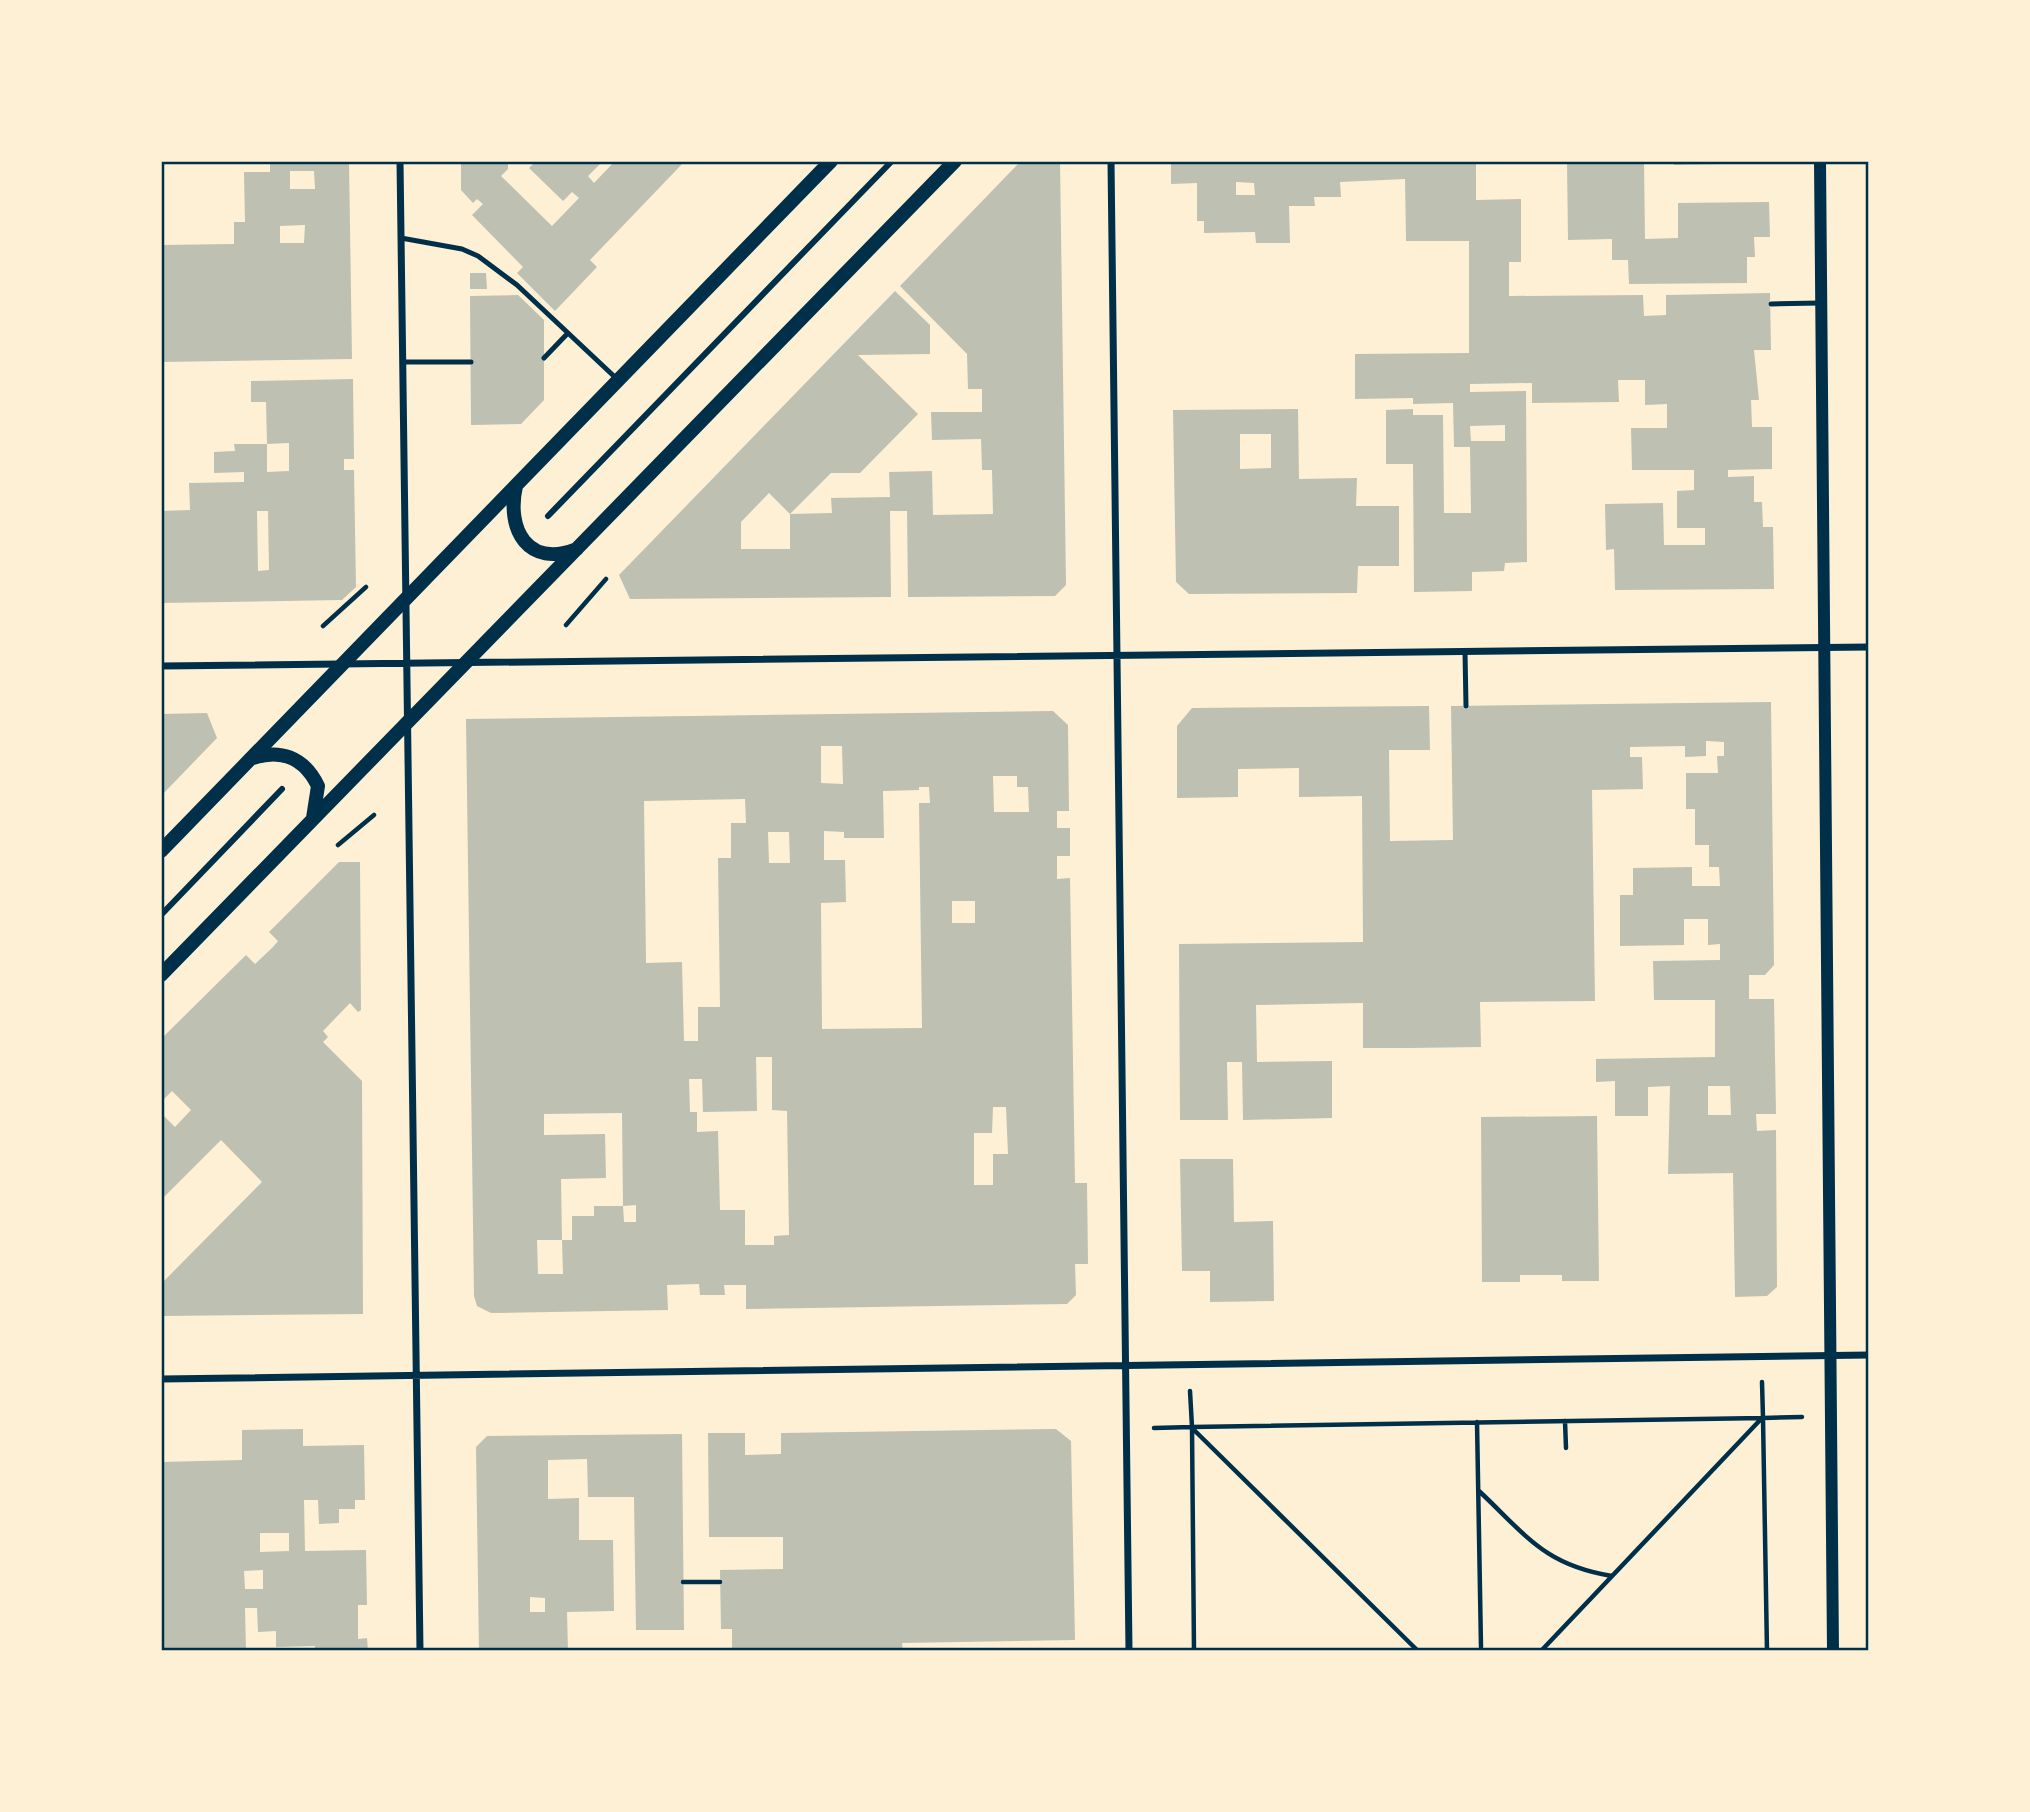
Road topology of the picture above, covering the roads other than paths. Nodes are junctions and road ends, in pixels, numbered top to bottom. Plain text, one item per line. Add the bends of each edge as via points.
1 (400, 161) edge
2 (831, 161) edge
3 (892, 161) edge
4 (955, 161) edge
5 (1111, 161) edge
6 (1820, 161) edge
7 (401, 238) junction
8 (1821, 303) junction
9 (1770, 304) dead end
10 (568, 333) junction
11 (544, 358) dead end
12 (403, 362) junction
13 (471, 362) dead end
14 (618, 380) junction
15 (516, 485) junction
16 (548, 516) dead end
17 (579, 548) junction
18 (405, 599) junction
19 (1869, 647) edge
20 (1824, 648) junction
21 (1465, 652) junction
22 (1116, 656) junction
23 (466, 663) junction
24 (341, 664) junction
25 (406, 664) junction
26 (161, 666) edge
27 (1465, 706) dead end
28 (407, 724) junction
29 (250, 759) junction
30 (282, 789) dead end
31 (312, 819) junction
32 (161, 851) edge
33 (161, 915) edge
34 (161, 975) edge
35 (1829, 1355) junction
36 (1869, 1355) edge
37 (1126, 1365) junction
38 (416, 1375) junction
39 (161, 1379) edge
40 (420, 1651) edge
41 (1129, 1651) edge
42 (1833, 1651) edge

1 - 7 street
2 - 14 main road
3 - 16 street
4 - 17 main road
5 - 22 street
6 - 8 street
7 - 10 lane via 474,253 512,280
7 - 12 street
8 - 9 lane
8 - 20 street
10 - 11 lane
10 - 14 lane
12 - 13 lane
12 - 18 street
14 - 15 main road
15 - 17 main road via 514,524 531,547 556,554
15 - 18 main road
17 - 23 main road
18 - 24 main road
18 - 25 street
19 - 20 street
20 - 21 street
20 - 35 street
21 - 22 street
21 - 27 lane
22 - 23 street
22 - 37 street
23 - 25 street
23 - 28 main road
24 - 25 street
24 - 26 street
24 - 29 main road
25 - 28 street
28 - 31 main road
28 - 38 street
29 - 31 main road via 276,754 302,763 318,786
29 - 32 main road
30 - 33 street
31 - 34 main road
35 - 36 street
35 - 37 street
35 - 42 street
37 - 38 street
37 - 41 street
38 - 39 street
38 - 40 street

